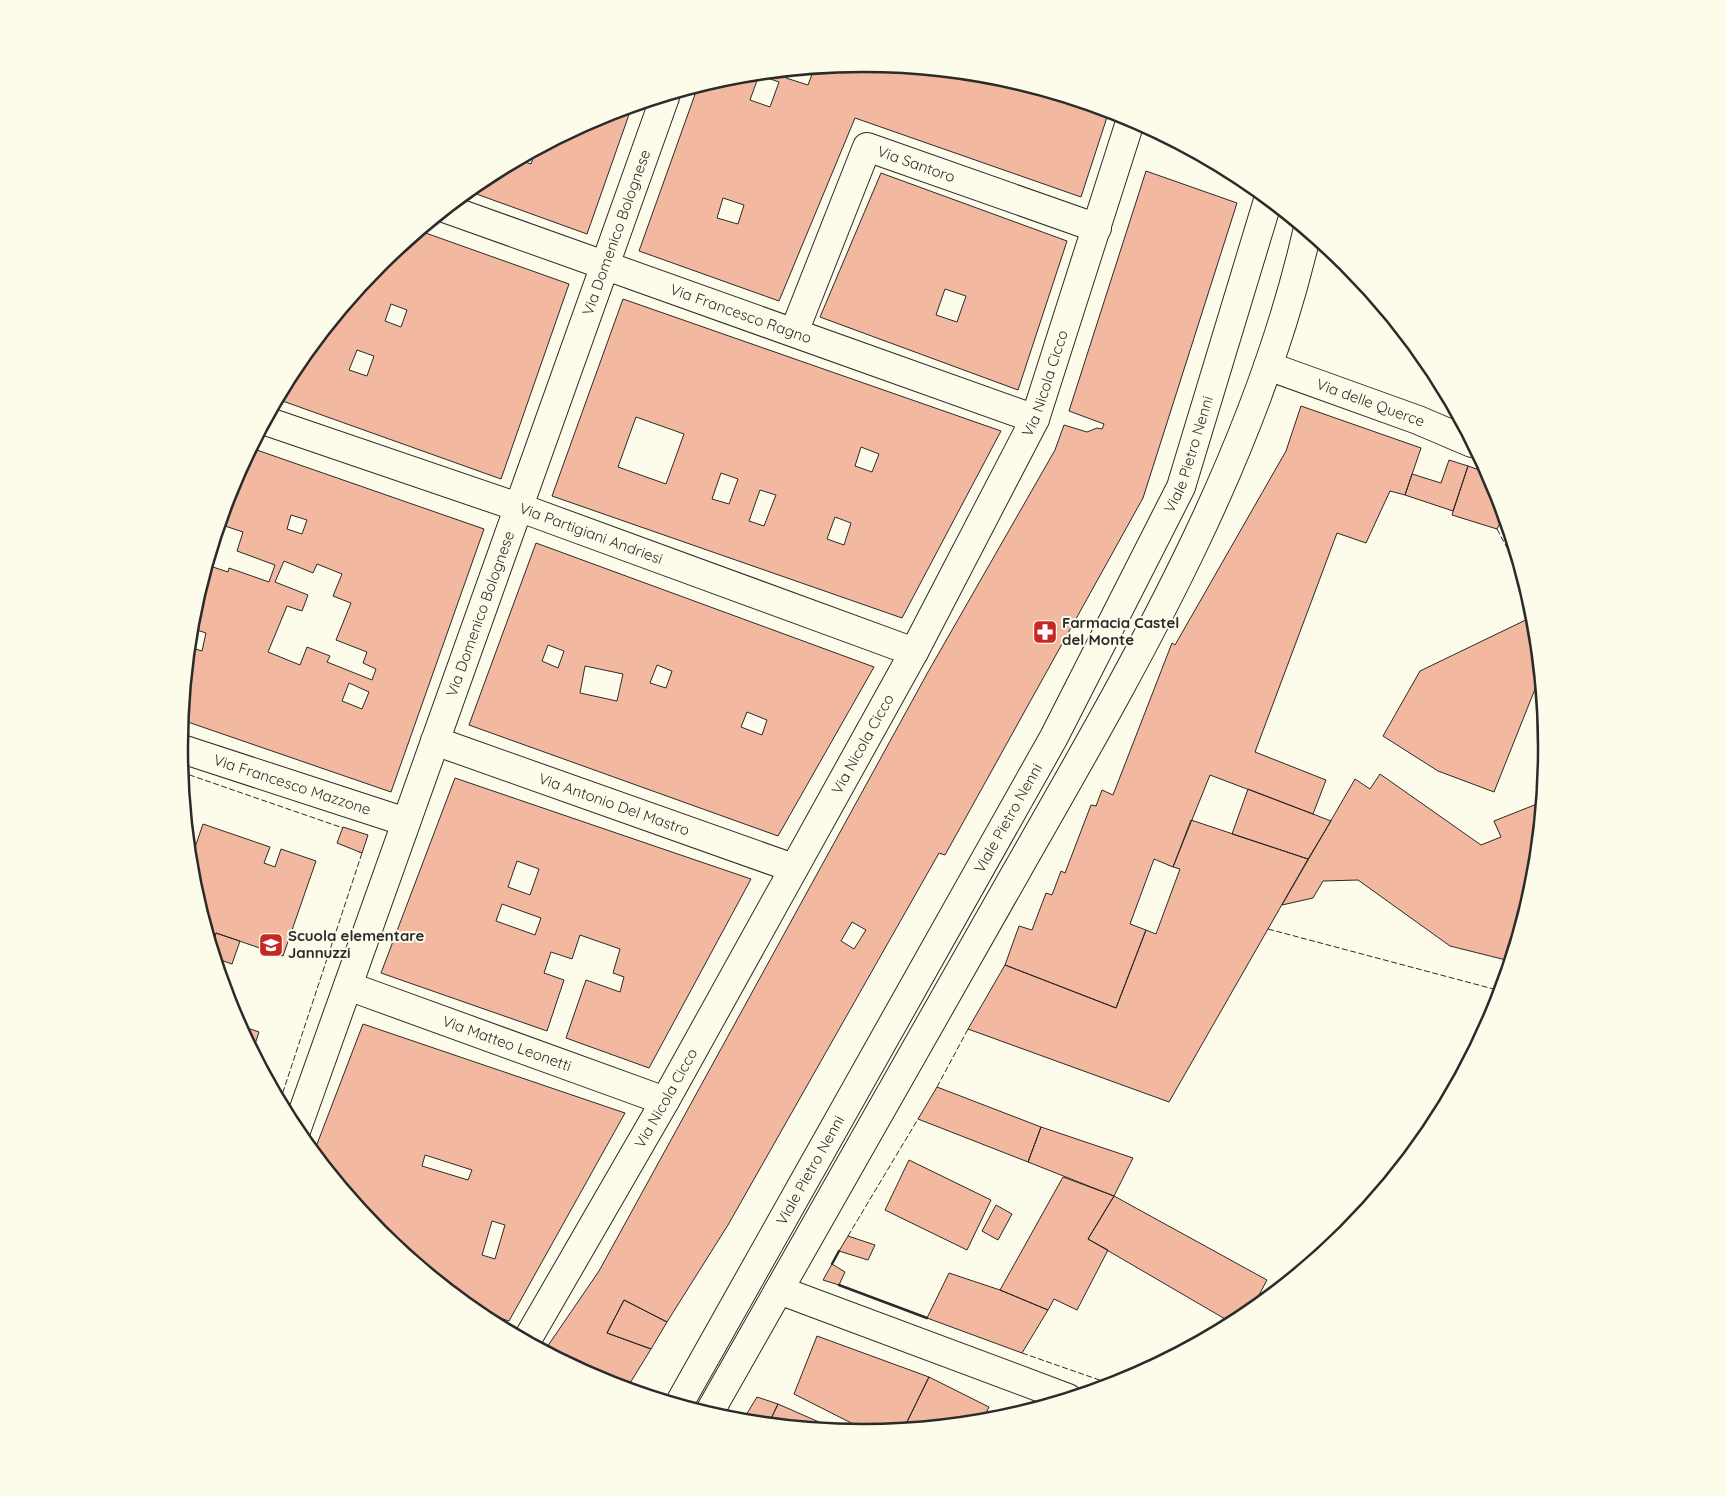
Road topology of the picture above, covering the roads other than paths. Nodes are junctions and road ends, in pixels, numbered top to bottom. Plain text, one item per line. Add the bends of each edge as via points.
1 (662, 103) edge
2 (1129, 127) edge
3 (1266, 206) edge
4 (453, 211) edge
5 (1097, 228) junction
6 (1305, 238) edge
7 (605, 264) junction
8 (794, 332) junction
9 (1268, 366) junction
10 (1035, 418) junction
11 (271, 423) edge
12 (1464, 440) edge
13 (518, 507) junction
14 (914, 652) junction
15 (435, 741) junction
16 (188, 751) edge
17 (406, 822) junction
18 (793, 868) junction
19 (348, 986) junction
20 (665, 1101) junction
21 (300, 1121) edge
22 (779, 1290) junction
23 (530, 1335) edge
24 (1058, 1394) edge
25 (682, 1398) edge
26 (713, 1406) edge

1 - 7 street, Via Domenico Bolognese
2 - 5 street, Via Nicola Cicco
3 - 25 street, Viale Pietro Nenni via 1180,487 1054,737
4 - 7 street, Via Francesco Ragno
5 - 8 street, Via Santoro via 867,147
5 - 10 street, Via Nicola Cicco
6 - 9 street, Viale Pietro Nenni
7 - 8 street, Via Francesco Ragno
7 - 13 street, Via Domenico Bolognese
8 - 10 street, Via Francesco Ragno
9 - 12 street, Via delle Querce
9 - 22 street, Viale Pietro Nenni via 1208,518 1106,715
10 - 14 street, Via Nicola Cicco
11 - 13 street, Via Partigiani Andriesi
13 - 14 street, Via Partigiani Andriesi
13 - 15 street, Via Domenico Bolognese
14 - 18 street, Via Nicola Cicco
15 - 17 street, Via Domenico Bolognese
15 - 18 street, Via Antonio Del Mastro
16 - 17 street, Via Francesco Mazzone
17 - 19 street, Via Domenico Bolognese
18 - 20 street, Via Nicola Cicco
19 - 20 street, Via Matteo Leonetti
19 - 21 street, Via Domenico Bolognese
20 - 23 street, Via Nicola Cicco
22 - 24 street
22 - 26 street, Viale Pietro Nenni

